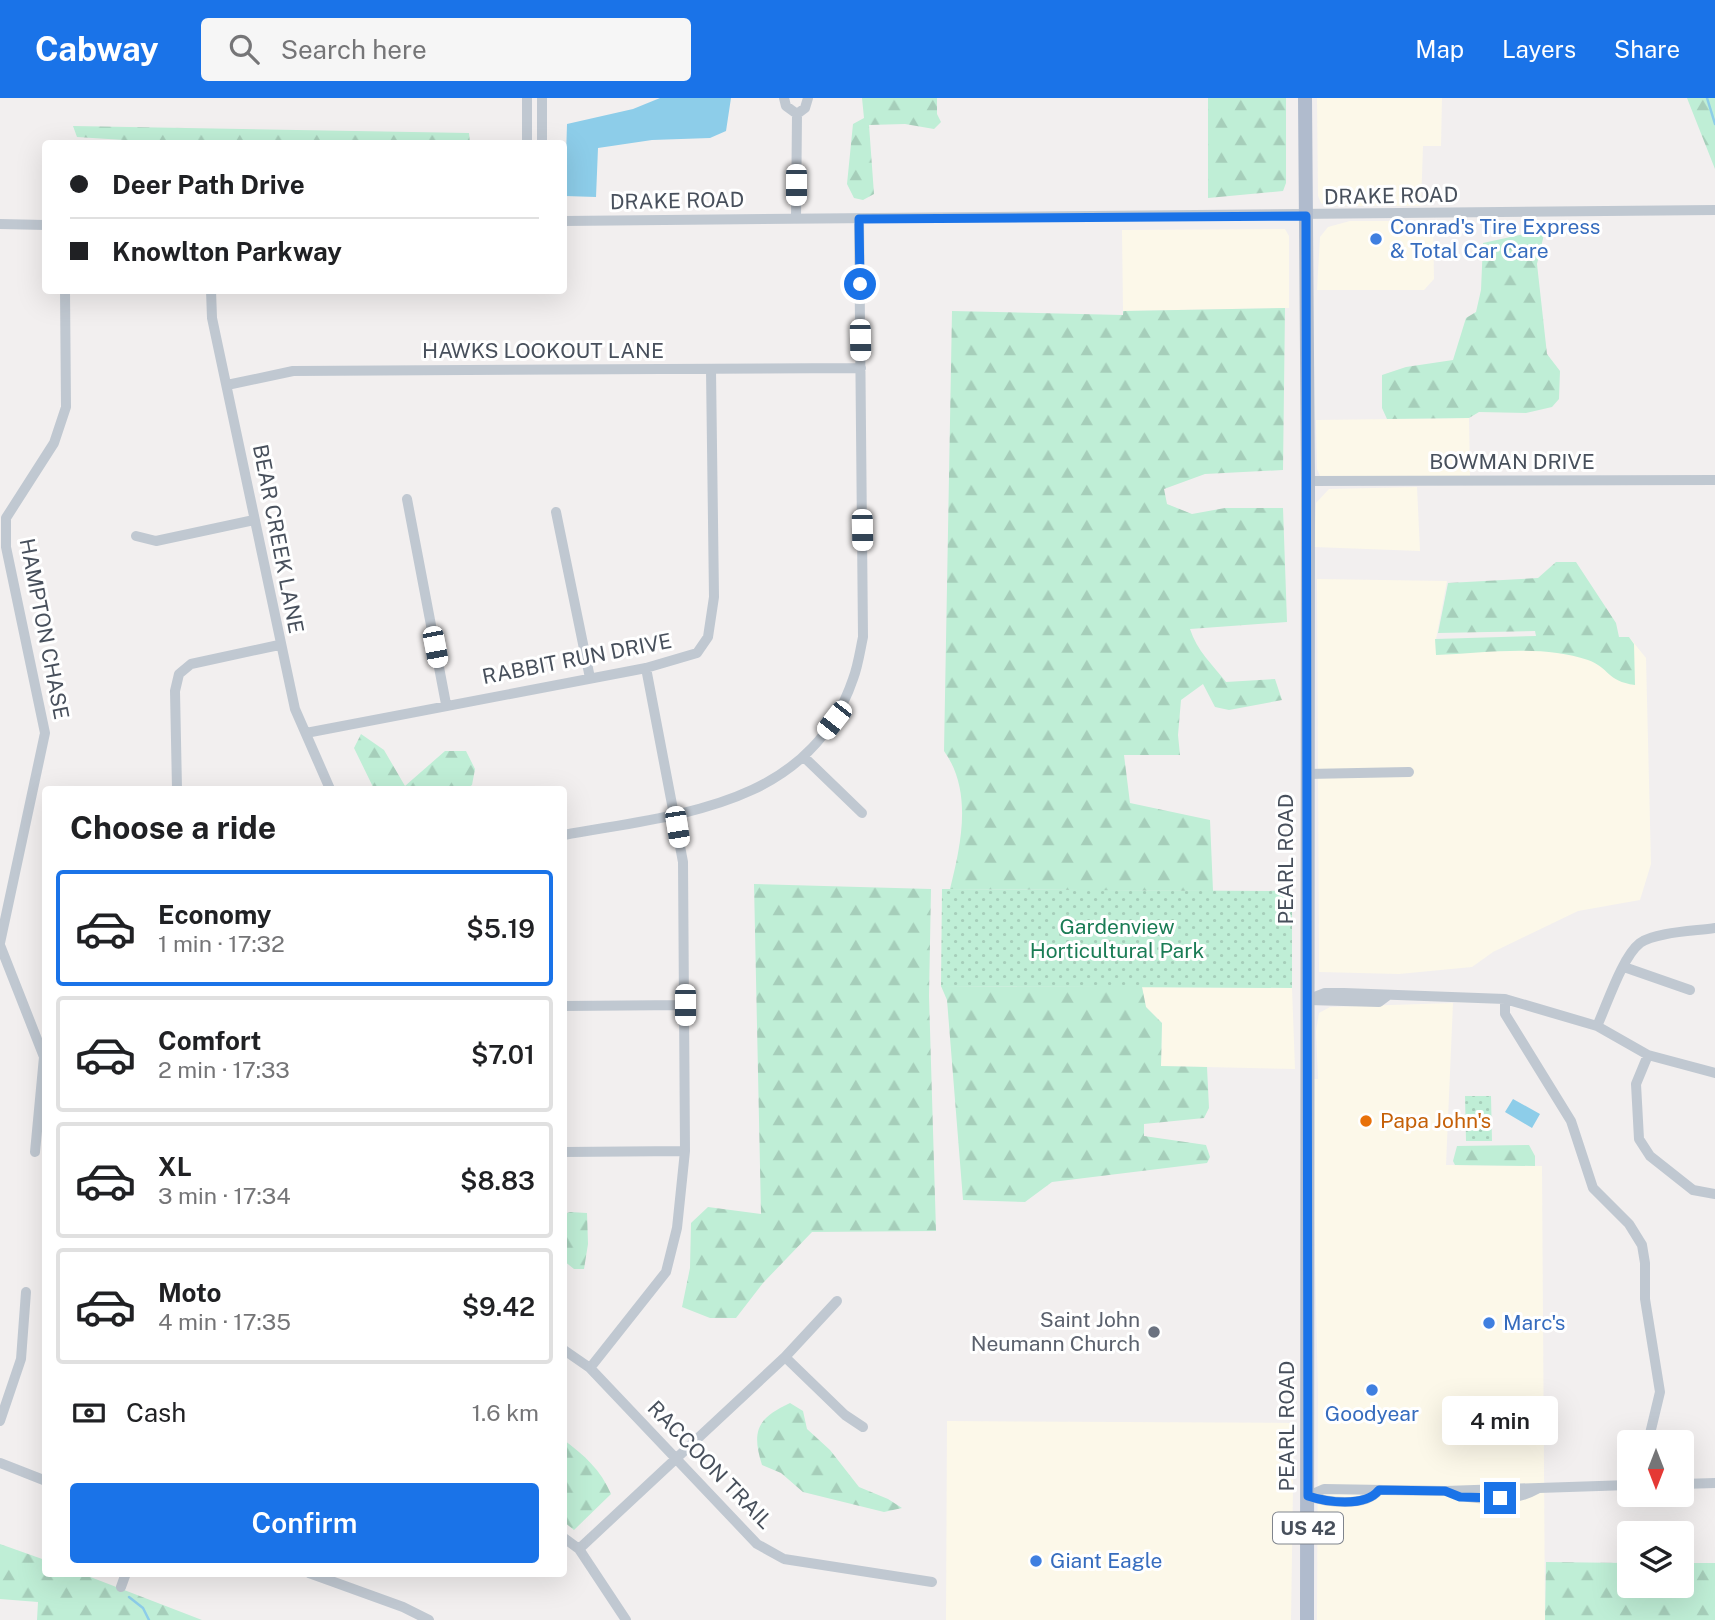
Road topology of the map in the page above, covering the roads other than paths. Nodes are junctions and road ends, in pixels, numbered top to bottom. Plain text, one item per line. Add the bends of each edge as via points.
1 (527, 98) edge
2 (542, 98) edge
3 (784, 98) edge
4 (808, 98) edge
5 (1305, 98) edge
6 (797, 114) junction
7 (527, 140) edge
8 (542, 140) edge
9 (1715, 210) edge
10 (1306, 216) junction
11 (796, 219) junction
12 (859, 219) junction
13 (567, 221) edge
14 (0, 224) edge
15 (42, 225) edge
16 (65, 294) edge
17 (211, 294) edge
18 (861, 368) junction
19 (712, 370) junction
20 (227, 385) junction
21 (1715, 480) edge
22 (1308, 481) junction
23 (407, 499) dead end
24 (556, 512) dead end
25 (254, 520) junction
26 (136, 536) dead end
27 (279, 645) junction
28 (646, 668) junction
29 (590, 678) junction
30 (446, 704) junction
31 (306, 733) junction
32 (805, 758) junction
33 (1409, 772) dead end
34 (1307, 774) junction
35 (177, 786) edge
36 (329, 786) edge
37 (862, 813) dead end
38 (675, 814) junction
39 (567, 834) edge
40 (1715, 928) edge
41 (0, 944) edge
42 (1624, 967) junction
43 (1690, 990) dead end
44 (1505, 999) junction
45 (1307, 1000) junction
46 (685, 1005) junction
47 (567, 1006) edge
48 (1597, 1026) junction
49 (42, 1052) edge
50 (1648, 1055) junction
51 (1715, 1073) edge
52 (42, 1078) edge
53 (685, 1151) junction
54 (35, 1152) dead end
55 (567, 1152) edge
56 (1715, 1194) edge
57 (26, 1292) dead end
58 (837, 1301) dead end
59 (567, 1352) edge
60 (785, 1357) junction
61 (590, 1368) junction
62 (0, 1421) edge
63 (863, 1427) dead end
64 (1651, 1430) edge
65 (676, 1459) junction
66 (0, 1464) edge
67 (42, 1480) edge
68 (1715, 1483) edge
69 (1694, 1484) edge
70 (1617, 1485) edge
71 (1308, 1496) junction
72 (567, 1540) edge
73 (579, 1549) junction
74 (125, 1577) edge
75 (320, 1577) edge
76 (932, 1582) dead end
77 (121, 1587) dead end
78 (429, 1620) edge
79 (626, 1620) edge
80 (1307, 1620) edge

1 - 7 street
2 - 8 street
3 - 6 street
4 - 6 street
5 - 10 main road, PEARL ROAD / US 42
6 - 11 street
9 - 10 street, DRAKE ROAD
10 - 12 street, DRAKE ROAD
10 - 22 main road, PEARL ROAD / US 42
11 - 12 street, DRAKE ROAD
11 - 13 street, DRAKE ROAD
12 - 18 street
14 - 15 street
16 - 41 street, HAMPTON CHASE via 66,407 54,443 6,518 6,547 45,733
17 - 20 street, BEAR CREEK LANE
18 - 19 street, HAWKS LOOKOUT LANE
18 - 32 street via 863,637 853,680 834,720
19 - 20 street, HAWKS LOOKOUT LANE via 293,372
19 - 28 street, RABBIT RUN DRIVE via 714,597 708,637 697,653
20 - 25 street, BEAR CREEK LANE
21 - 22 street, BOWMAN DRIVE
22 - 34 main road, PEARL ROAD / US 42
23 - 30 street
24 - 29 street
25 - 26 street via 156,541
25 - 27 street, BEAR CREEK LANE
27 - 31 street, BEAR CREEK LANE
27 - 35 street via 191,664 179,674 175,691
28 - 29 street, RABBIT RUN DRIVE
28 - 38 street
29 - 30 street, RABBIT RUN DRIVE
30 - 31 street, RABBIT RUN DRIVE
31 - 36 street, BEAR CREEK LANE
32 - 37 street
32 - 38 street via 770,784 720,805
33 - 34 street
34 - 45 main road, PEARL ROAD / US 42
38 - 39 street
38 - 46 street via 683,862
40 - 42 street via 1640,943
41 - 49 street, HAMPTON CHASE
42 - 43 street
42 - 48 street
44 - 45 street via 1387,996 1379,1002
44 - 48 street
44 - 64 street via 1506,1014 1570,1122 1593,1188 1629,1224 1642,1245 1645,1299 1660,1392
45 - 71 main road, PEARL ROAD / US 42
46 - 47 street
46 - 53 street
48 - 50 street
50 - 51 street
50 - 56 street via 1636,1084 1639,1139 1650,1156 1693,1190
52 - 54 street, HAMPTON CHASE
53 - 55 street
53 - 61 street via 677,1228 666,1272
57 - 62 street via 20,1359
58 - 60 street
59 - 61 street, RACCOON TRAIL
60 - 63 street
60 - 65 street
61 - 65 street, RACCOON TRAIL
65 - 73 street
65 - 76 street, RACCOON TRAIL via 757,1544 783,1559
66 - 67 street
68 - 69 street
70 - 71 street via 1542,1486 1520,1496 1497,1498 1379,1490 1359,1500 1324,1501
71 - 80 main road, PEARL ROAD / US 42
72 - 73 street
73 - 79 street
74 - 77 street
75 - 78 street

